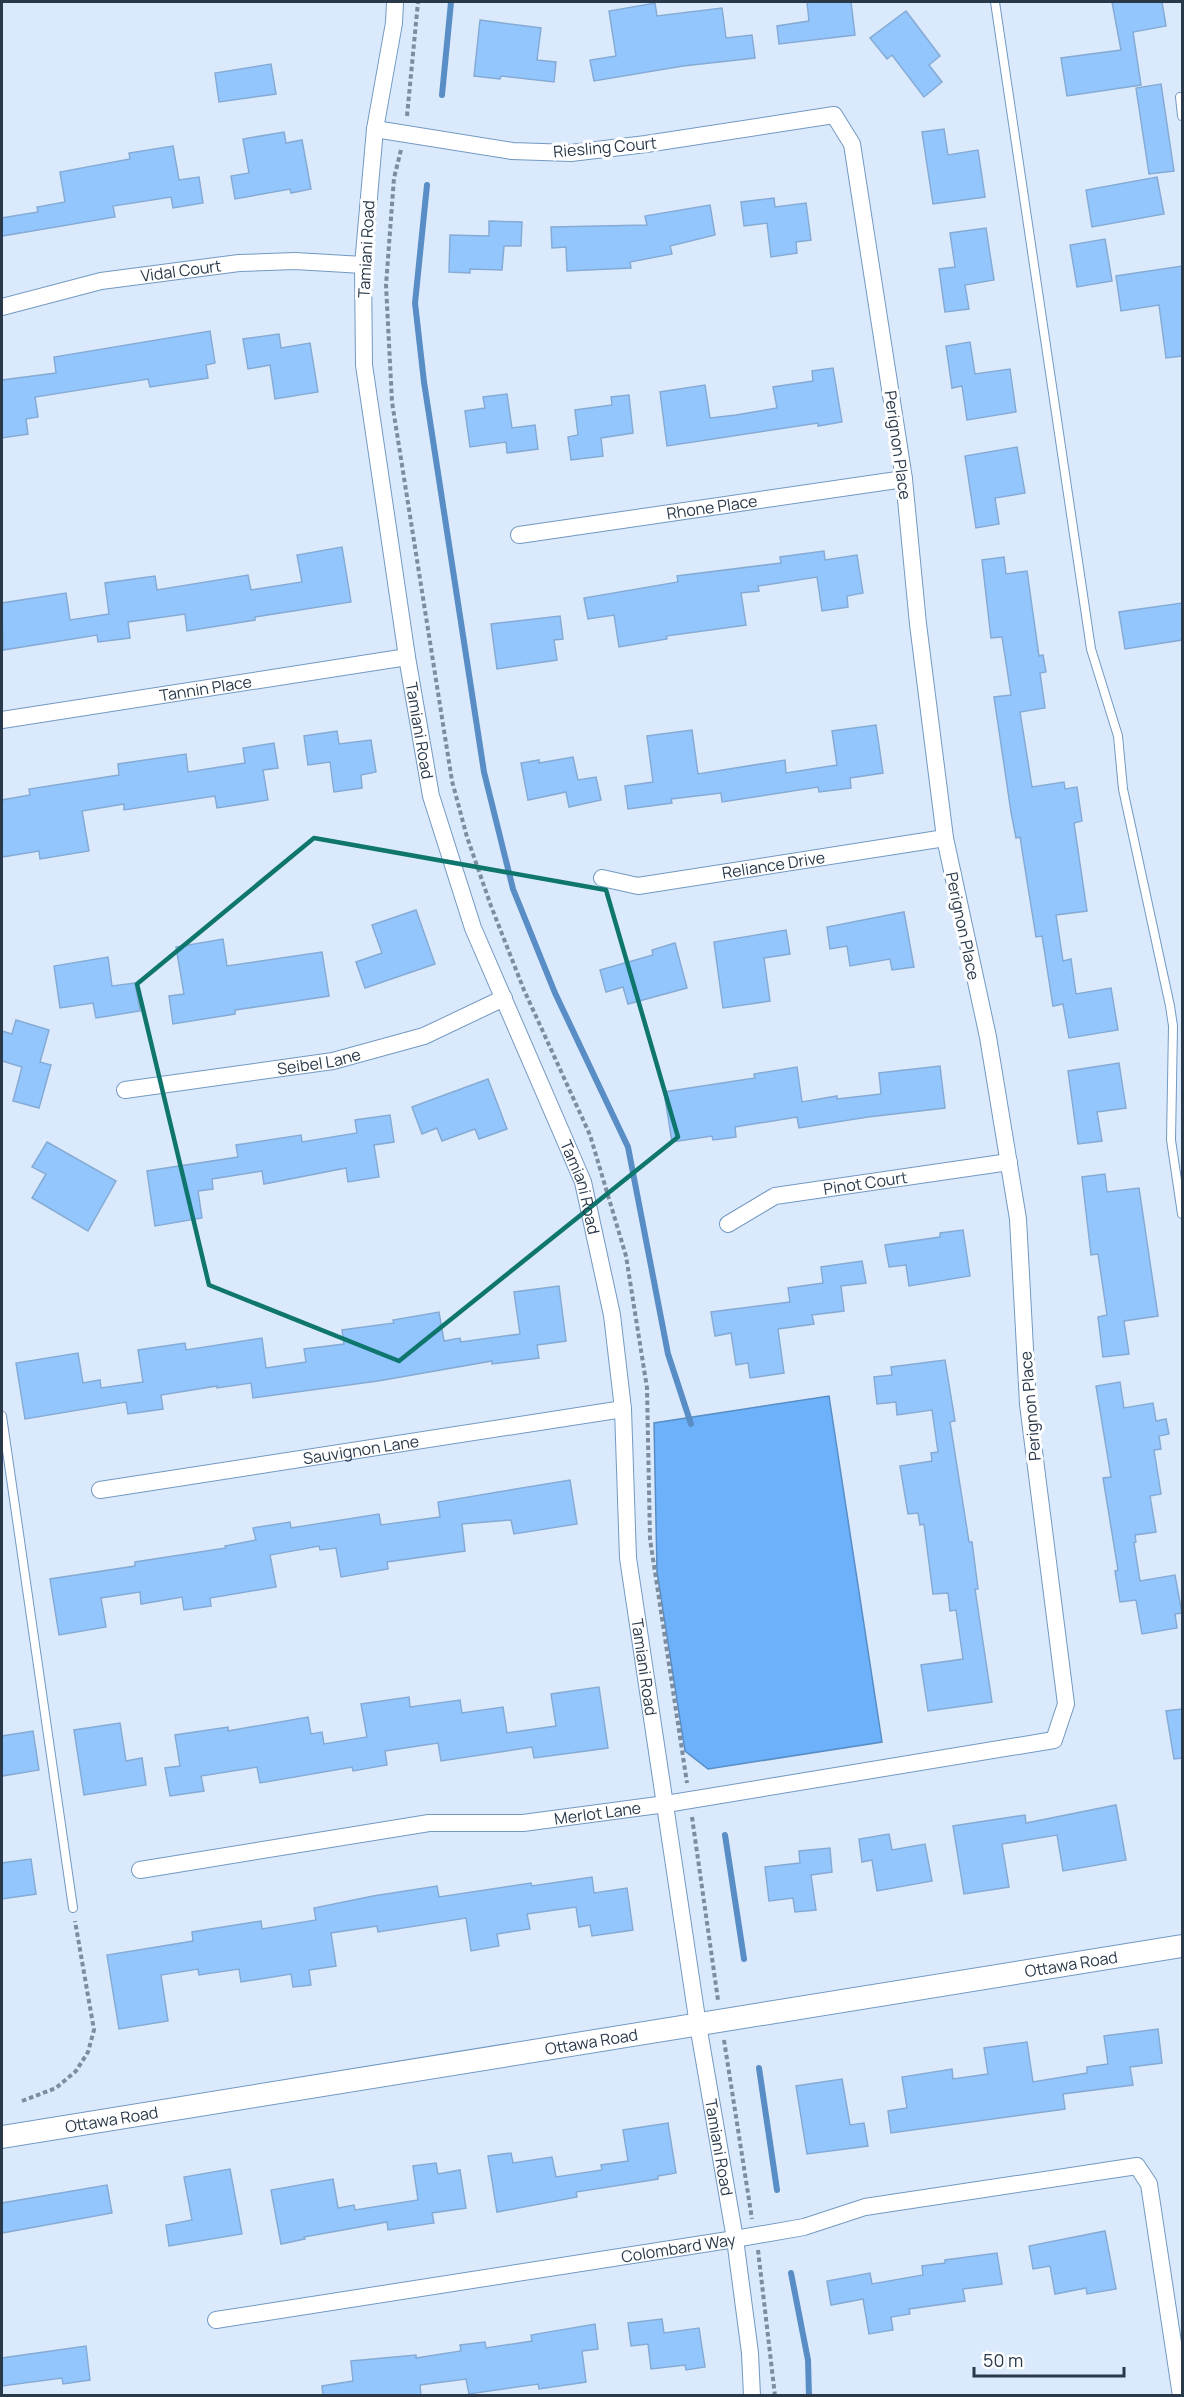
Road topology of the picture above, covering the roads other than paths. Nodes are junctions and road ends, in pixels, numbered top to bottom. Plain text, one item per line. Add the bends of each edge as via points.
1 (395, 2) edge
2 (995, 2) edge
3 (1182, 97) edge
4 (834, 115) joint
5 (1182, 116) edge
6 (375, 129) junction
7 (363, 265) junction
8 (2, 308) edge
9 (904, 479) junction
10 (519, 535) dead end
11 (407, 657) junction
12 (2, 720) edge
13 (945, 838) junction
14 (602, 878) dead end
15 (504, 998) junction
16 (125, 1090) dead end
17 (1009, 1162) junction
18 (1182, 1214) edge
19 (728, 1224) dead end
20 (623, 1409) junction
21 (2, 1416) edge
22 (100, 1490) dead end
23 (1054, 1740) joint
24 (666, 1804) junction
25 (140, 1870) dead end
26 (73, 1908) road end
27 (1182, 1946) edge
28 (698, 2025) junction
29 (2, 2138) edge
30 (735, 2239) junction
31 (216, 2320) dead end
32 (752, 2396) edge
33 (1181, 2396) edge

1 - 6 street, Tamiani Road
2 - 18 lane via 1091,649 1118,736 1123,789 1170,1006 1171,1140
3 - 5 lane
4 - 6 street, Riesling Court via 571,153 512,151
4 - 9 street, Perignon Place via 852,144
6 - 7 street, Tamiani Road
7 - 8 street, Vidal Court via 239,263 101,281
7 - 11 street, Tamiani Road via 364,365
9 - 10 street, Rhone Place
9 - 13 street, Perignon Place
11 - 12 street, Tannin Place
11 - 15 street, Tamiani Road via 431,796 473,928
13 - 14 street, Reliance Drive via 638,886
13 - 17 street, Perignon Place via 988,1037
15 - 16 street, Seibel Lane via 424,1036 333,1061
15 - 20 street, Tamiani Road via 583,1182 612,1315
17 - 19 street, Pinot Court via 775,1196
17 - 23 street, Perignon Place via 1018,1219 1028,1404 1066,1704
20 - 22 street, Sauvignon Lane
20 - 24 street, Tamiani Road via 628,1558
21 - 26 lane
23 - 24 street, Merlot Lane
24 - 25 street, Merlot Lane via 524,1823 429,1823
24 - 28 street, Tamiani Road
27 - 28 street, Ottawa Road
28 - 29 street, Ottawa Road
28 - 30 street, Tamiani Road
30 - 31 street, Colombard Way
30 - 32 street, Tamiani Road
30 - 33 street, Colombard Way via 804,2227 865,2207 1137,2166 1149,2184

